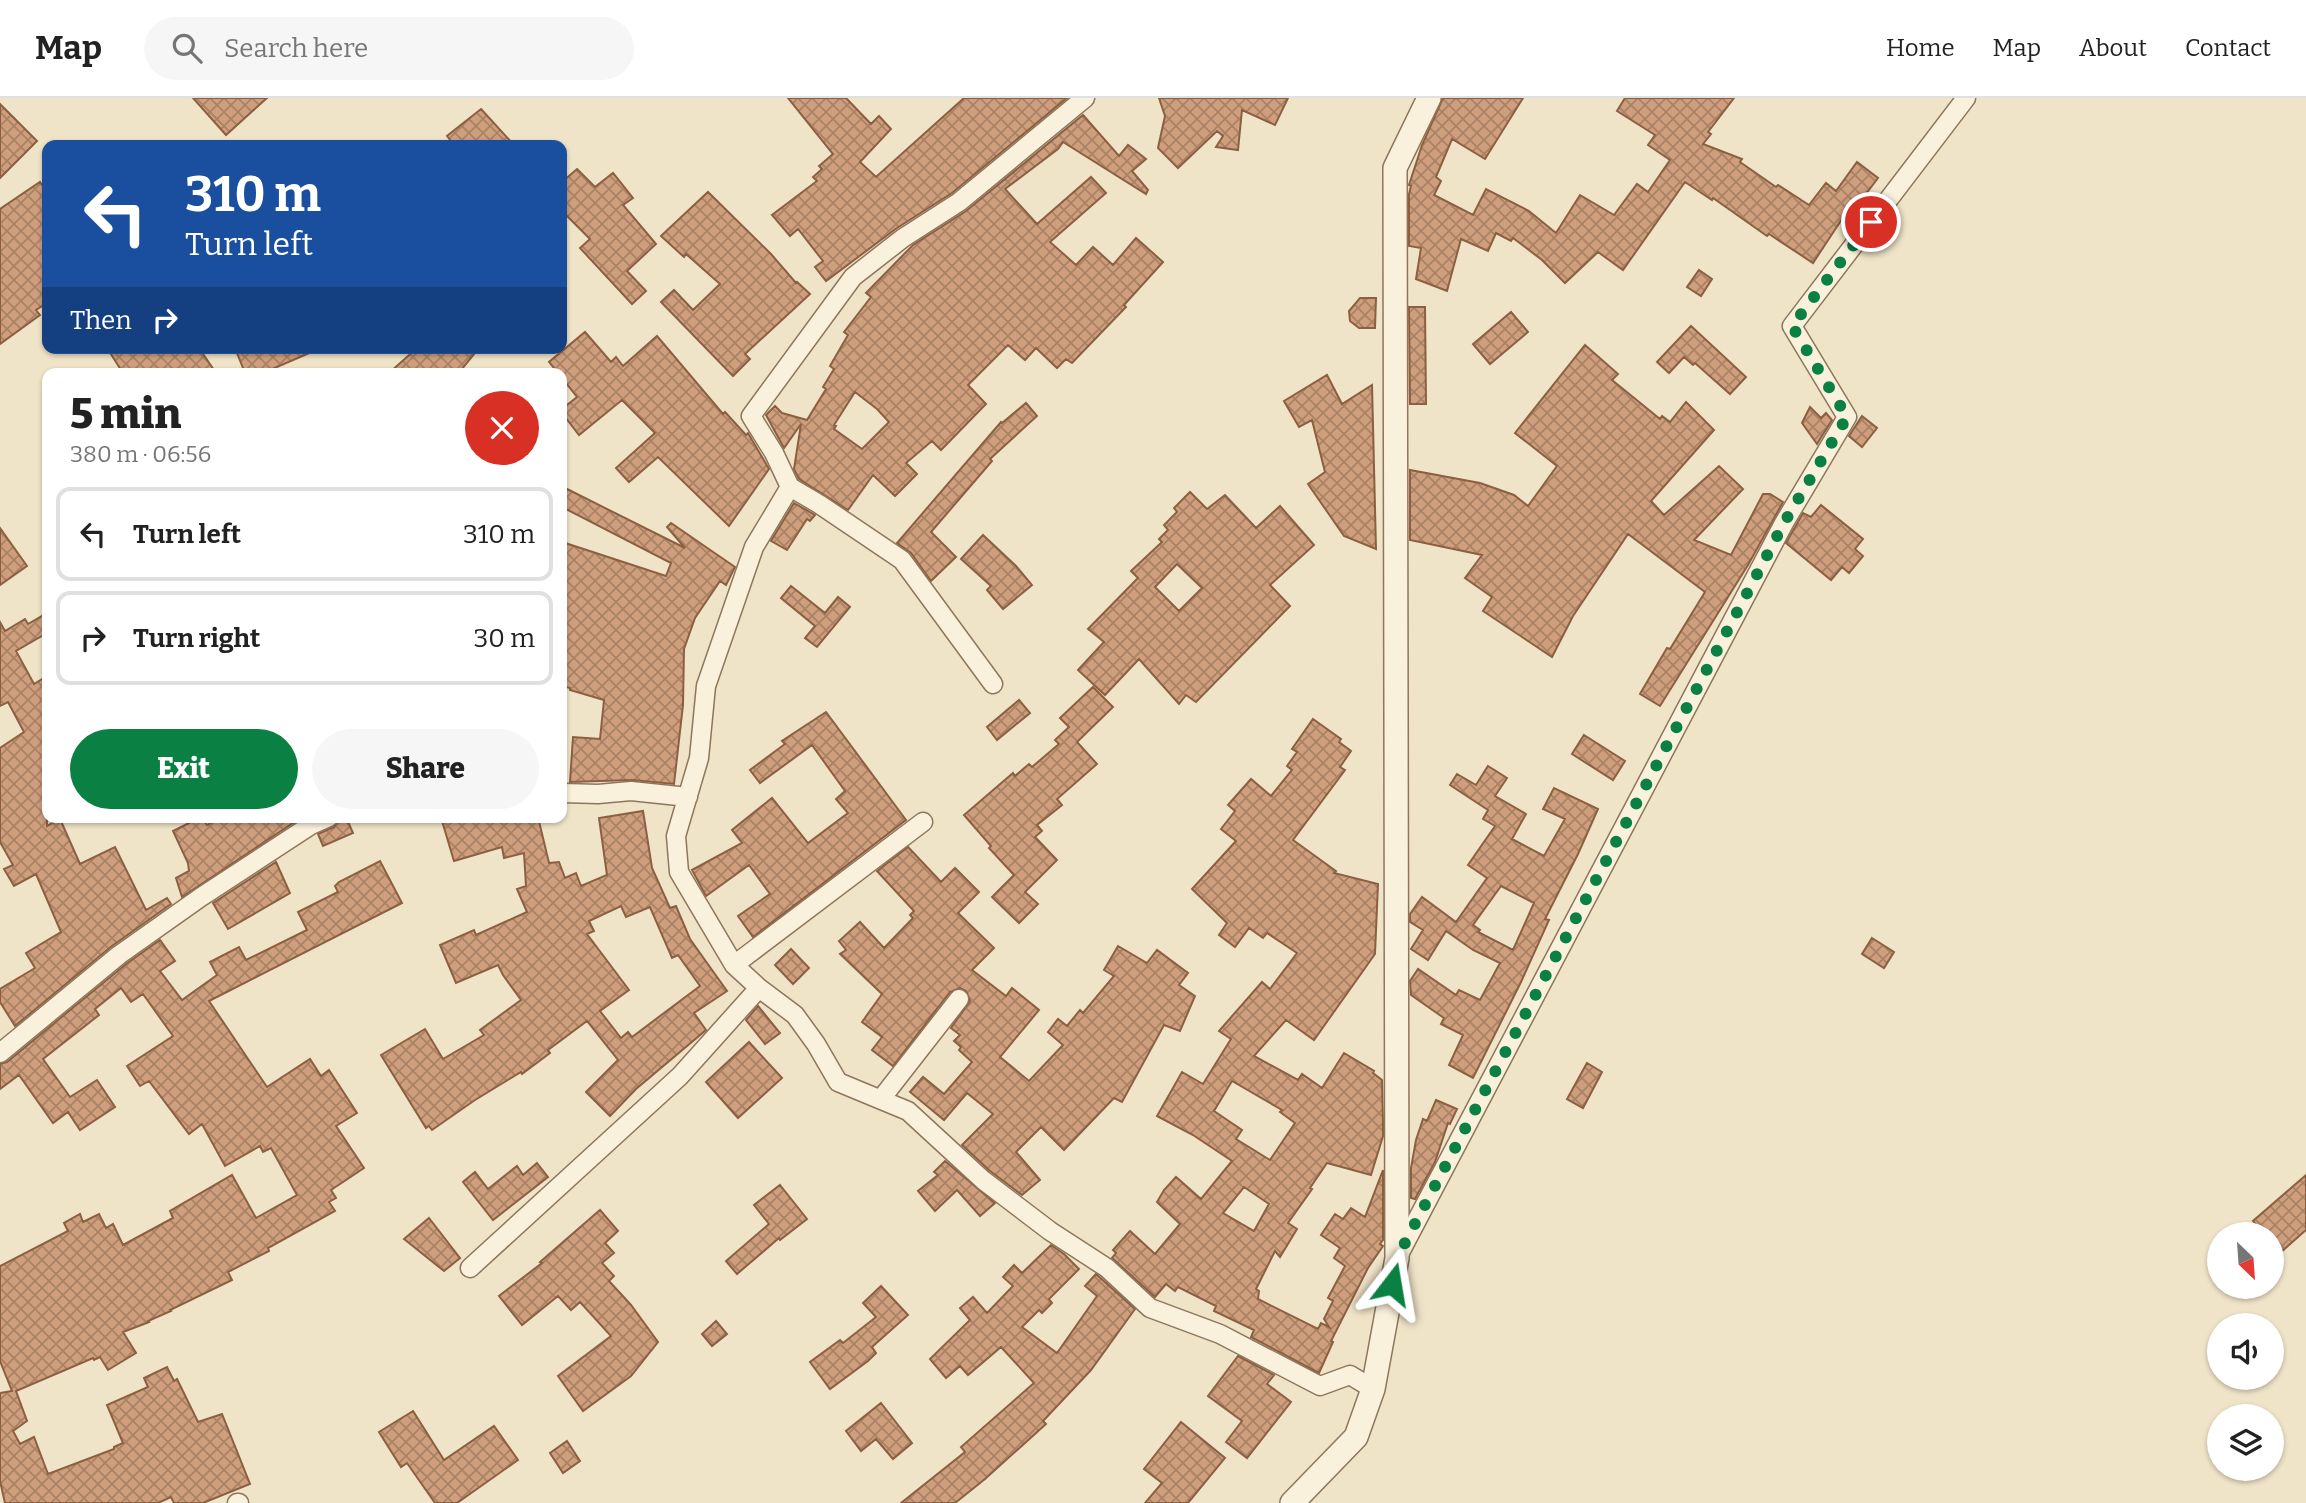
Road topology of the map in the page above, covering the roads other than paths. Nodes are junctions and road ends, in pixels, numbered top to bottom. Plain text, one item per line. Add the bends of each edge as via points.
1 (1085, 98) edge
2 (1429, 98) edge
3 (1966, 98) edge
4 (790, 487) junction
5 (993, 684) dead end
6 (567, 793) edge
7 (688, 797) junction
8 (923, 822) dead end
9 (316, 823) edge
10 (734, 965) junction
11 (759, 988) junction
12 (959, 999) dead end
13 (0, 1053) edge
14 (881, 1099) junction
15 (1397, 1258) junction
16 (470, 1268) dead end
17 (1373, 1388) junction
18 (1292, 1503) edge

1 - 4 street via 959,202 853,277 751,416
2 - 15 street via 1395,168
3 - 15 street via 1792,326 1847,417 1784,523
4 - 5 street via 902,560
4 - 7 street via 754,547 706,685 699,758
6 - 7 street via 631,791
7 - 10 street via 676,836 679,872
8 - 10 street
9 - 13 street via 119,955
10 - 11 street
11 - 14 street via 795,1014 838,1082
11 - 16 street via 680,1076
12 - 14 street
14 - 17 street via 908,1111 983,1180 1107,1268 1150,1308 1220,1334 1320,1386 1350,1376
15 - 17 street
17 - 18 street via 1356,1437

